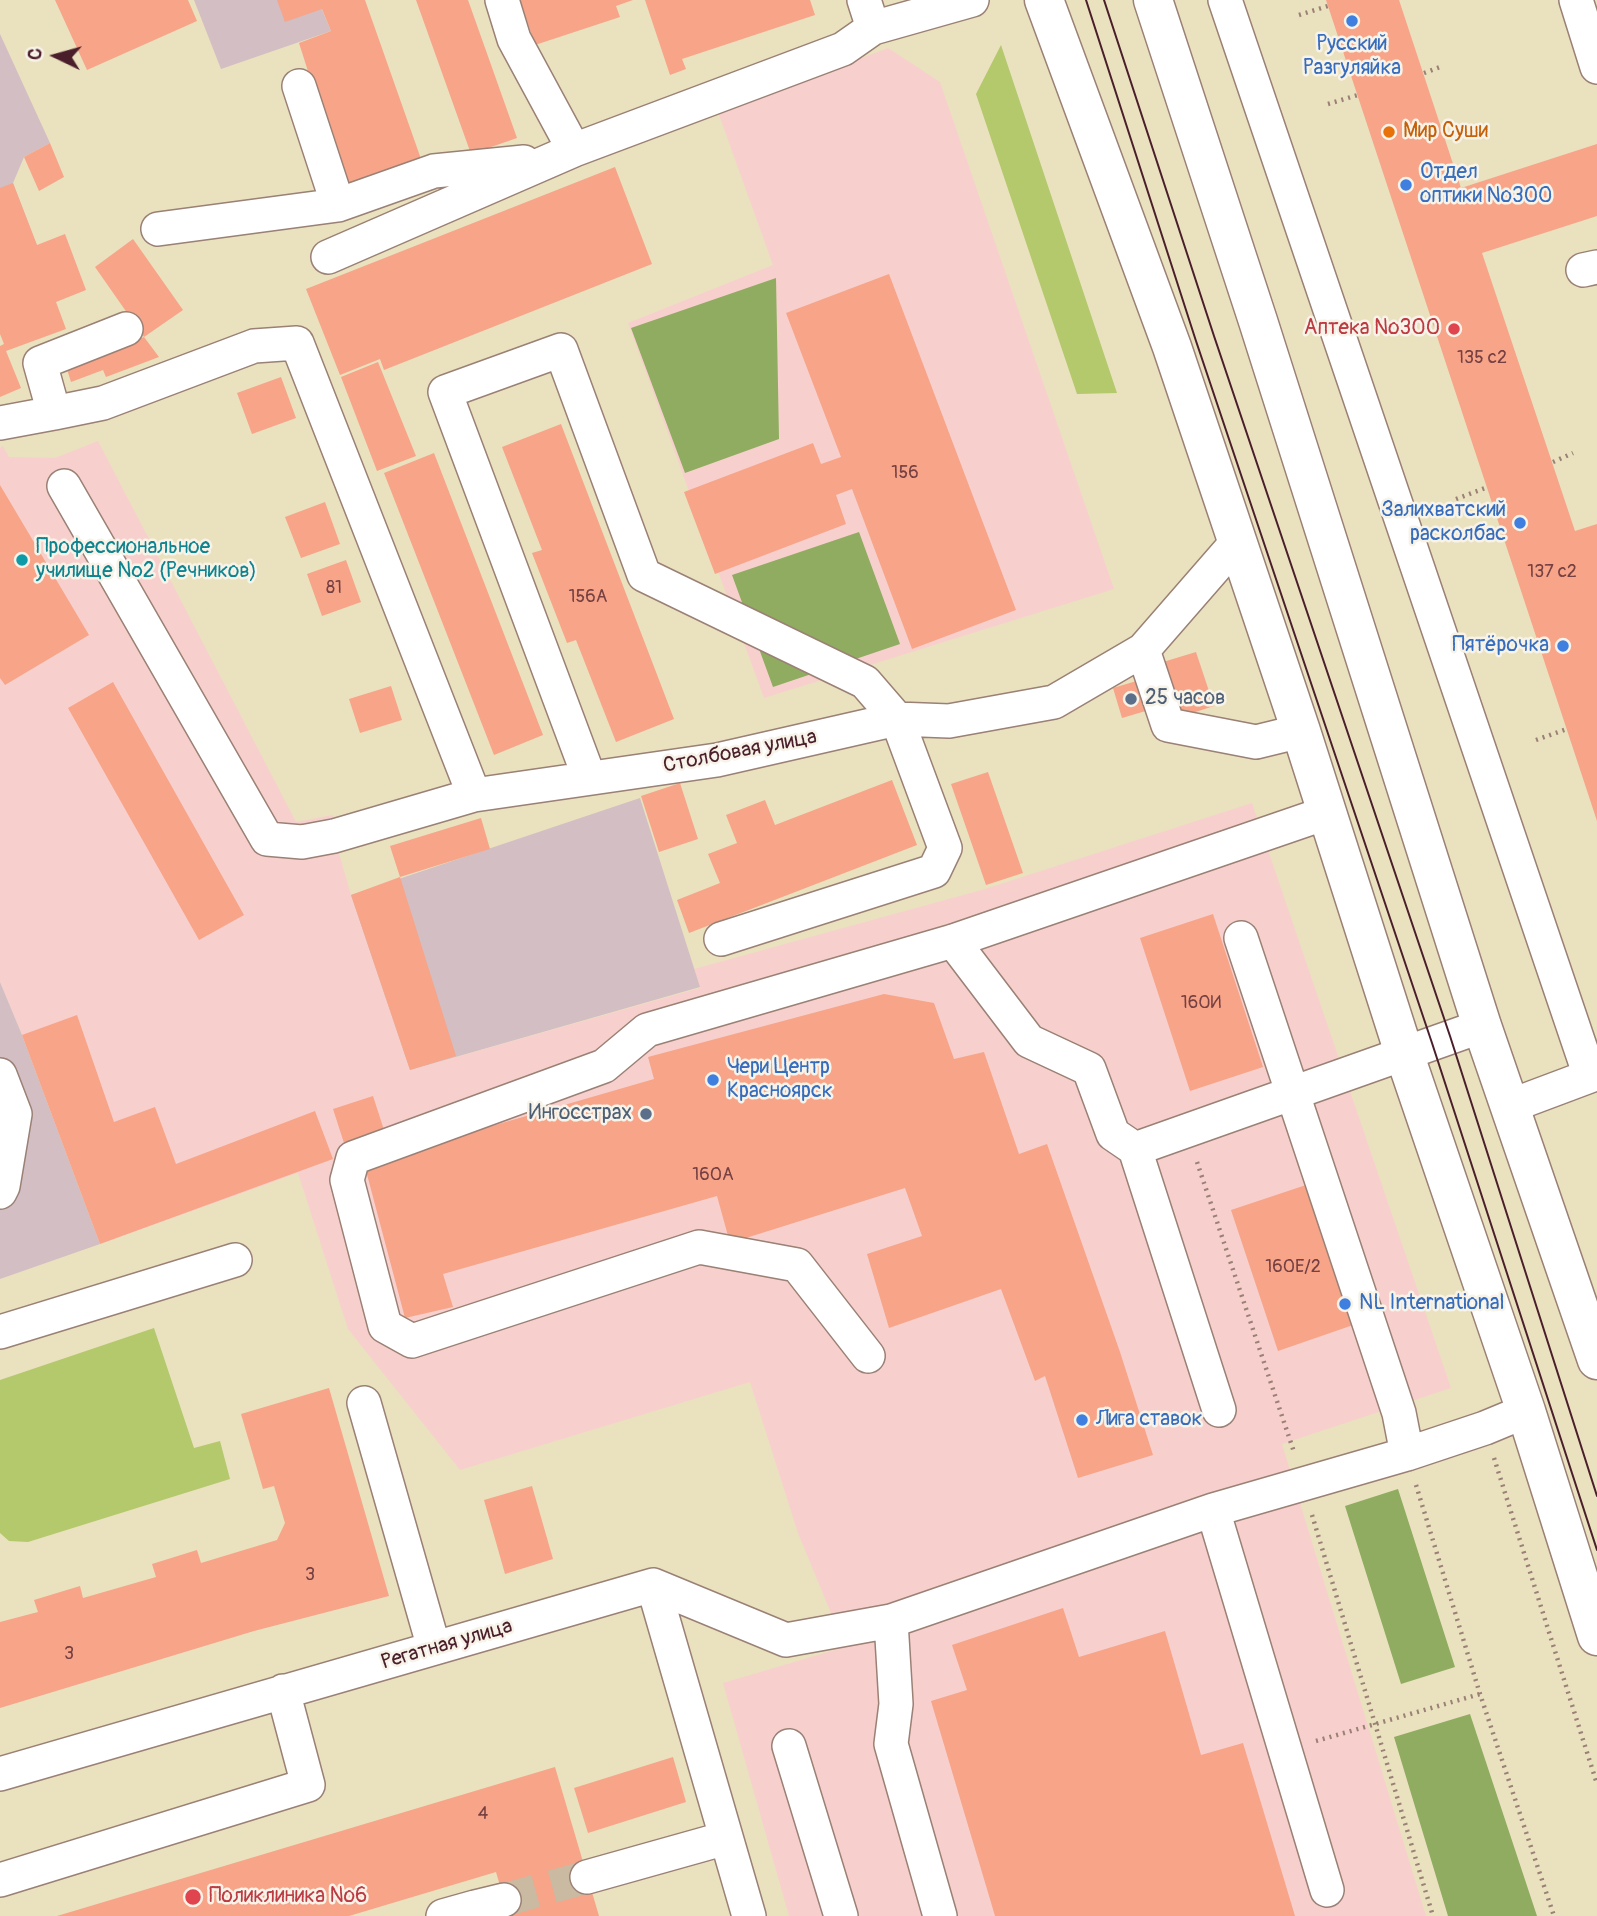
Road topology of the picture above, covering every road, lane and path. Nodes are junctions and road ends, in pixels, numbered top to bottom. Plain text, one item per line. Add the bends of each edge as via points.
1 (502, 0) edge
2 (972, 0) edge
3 (1044, 0) edge
4 (1153, 0) edge
5 (1225, 0) edge
6 (1576, 0) edge
7 (1328, 6) dead end
8 (869, 14) edge
9 (1299, 15) dead end
10 (1440, 67) dead end
11 (1597, 67) edge
12 (1424, 72) dead end
13 (299, 86) dead end
14 (1358, 95) dead end
15 (1328, 104) dead end
16 (564, 155) junction
17 (338, 205) junction
18 (158, 229) dead end
19 (328, 257) dead end
20 (126, 329) dead end
21 (54, 413) junction
22 (0, 423) edge
23 (1573, 453) dead end
24 (1553, 462) dead end
25 (64, 486) dead end
26 (1488, 487) dead end
27 (1456, 499) dead end
28 (1237, 542) junction
29 (1143, 650) junction
30 (897, 719) junction
31 (1567, 729) dead end
32 (1301, 732) junction
33 (1536, 740) dead end
34 (589, 777) junction
35 (474, 795) junction
36 (1326, 813) junction
37 (1241, 938) dead end
38 (722, 939) dead end
39 (953, 941) junction
40 (1482, 1026) junction
41 (1404, 1053) junction
42 (0, 1075) edge
43 (1293, 1094) junction
44 (1510, 1106) junction
45 (1186, 1131) junction
46 (1135, 1149) junction
47 (0, 1192) edge
48 (235, 1260) dead end
49 (0, 1332) edge
50 (868, 1356) dead end
51 (1597, 1360) edge
52 (364, 1403) dead end
53 (1219, 1410) dead end
54 (1526, 1411) junction
55 (1485, 1428) junction
56 (1407, 1454) junction
57 (1303, 1484) junction
58 (1213, 1510) junction
59 (653, 1586) junction
60 (891, 1621) junction
61 (1597, 1636) edge
62 (434, 1648) junction
63 (283, 1691) junction
64 (1480, 1694) junction
65 (1374, 1724) junction
66 (789, 1746) dead end
67 (1285, 1749) junction
68 (0, 1774) edge
69 (1597, 1784) edge
70 (726, 1838) junction
71 (587, 1877) tunnel mouth
72 (0, 1880) edge
73 (1327, 1890) dead end
74 (486, 1908) tunnel mouth
75 (443, 1916) edge
76 (749, 1916) edge
77 (841, 1916) edge
78 (940, 1916) edge
79 (1433, 1916) edge
80 (1554, 1916) edge

1 - 16 street
2 - 8 street
3 - 28 highway via 1172,347
4 - 40 highway
5 - 44 street via 1590,1076
6 - 11 street
7 - 9 path
8 - 16 street via 842,49
10 - 12 path
13 - 17 street
14 - 15 path
16 - 17 street via 434,171
16 - 19 street
17 - 18 street
20 - 21 street via 40,363
21 - 22 street
21 - 35 street via 103,403 254,346 296,343
23 - 24 path
25 - 35 street, Столбовая улица via 267,839 302,842 323,838
26 - 27 path
28 - 29 street, Столбовая улица
28 - 32 highway
29 - 30 street, Столбовая улица via 1054,702 949,721
29 - 32 street via 1168,725 1256,742
30 - 34 street, Столбовая улица via 717,760
30 - 34 street via 865,682 644,575 561,350 445,391
30 - 38 street via 945,848 934,871
31 - 33 path
32 - 36 highway
34 - 35 street, Столбовая улица
36 - 39 street
36 - 41 highway
37 - 43 street
39 - 46 street via 1029,1041 1089,1069 1113,1134
39 - 50 street via 647,1030 604,1066 353,1158 347,1180 386,1326 412,1341 699,1247 797,1265
40 - 41 street
40 - 44 highway
41 - 43 street
41 - 54 highway
42 - 47 street via 15,1114
43 - 45 street
43 - 56 street via 1399,1413
44 - 51 highway
45 - 46 street
45 - 57 path
46 - 53 street
48 - 49 street
52 - 62 street
54 - 55 street
54 - 61 highway
55 - 56 street
55 - 69 path
56 - 57 street
56 - 64 path
57 - 58 street
57 - 65 path
58 - 60 street
58 - 67 street
59 - 60 street via 786,1640
59 - 62 street, Регатная улица
59 - 70 street via 693,1776
60 - 78 street via 896,1704 891,1744
62 - 63 street, Регатная улица
63 - 68 street, Регатная улица
63 - 72 street via 308,1785
64 - 65 path
64 - 80 path
65 - 67 path
65 - 79 path
66 - 77 street
67 - 73 street
70 - 71 street
70 - 76 street
74 - 75 street

